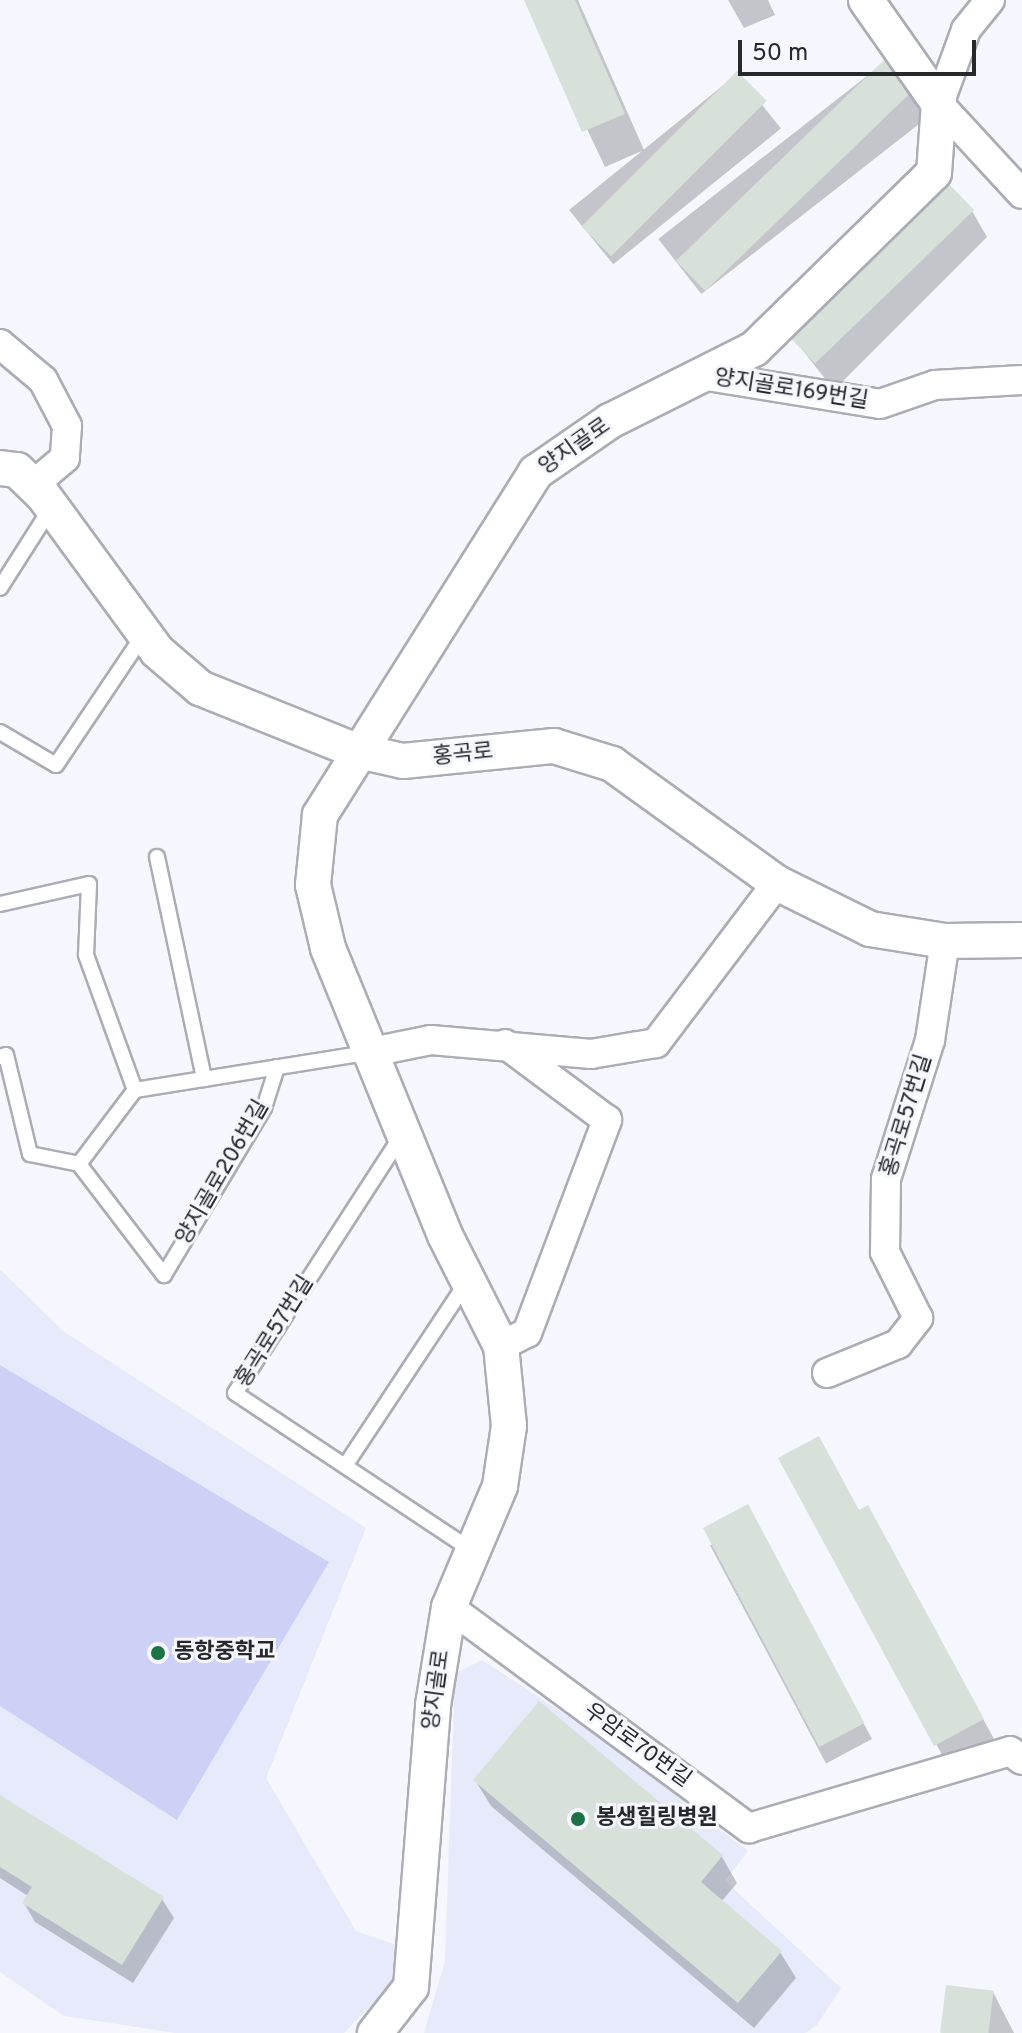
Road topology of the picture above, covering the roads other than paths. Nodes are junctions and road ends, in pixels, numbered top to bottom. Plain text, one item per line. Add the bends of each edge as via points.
1 (866, 0) edge
2 (990, 0) edge
3 (939, 104) junction
4 (1022, 194) edge
5 (0, 344) edge
6 (701, 375) junction
7 (1022, 380) edge
8 (0, 468) edge
9 (42, 496) junction
10 (0, 588) edge
11 (144, 634) junction
12 (0, 732) edge
13 (354, 750) junction
14 (157, 857) dead end
15 (777, 883) junction
16 (0, 904) edge
17 (1022, 940) edge
18 (945, 941) junction
19 (505, 1043) junction
20 (367, 1053) junction
21 (0, 1057) edge
22 (277, 1067) junction
23 (204, 1079) junction
24 (135, 1090) junction
25 (402, 1135) junction
26 (79, 1164) junction
27 (467, 1280) junction
28 (501, 1346) junction
29 (827, 1373) dead end
30 (345, 1466) junction
31 (475, 1553) junction
32 (449, 1607) junction
33 (1018, 1753) edge
34 (375, 2033) edge

1 - 3 street
2 - 3 street via 966,30
3 - 4 street
3 - 6 street, 양지골로 via 934,173 754,349
5 - 9 street via 43,380 67,426 65,458
6 - 7 street, 양지골로169번길 via 880,404 935,385
6 - 13 street, 양지골로 via 610,421 536,472
8 - 9 street, 홍곡로 via 17,470
9 - 10 lane
9 - 11 street, 홍곡로
11 - 12 lane via 56,765
11 - 13 street, 홍곡로 via 200,688
13 - 15 street, 홍곡로 via 403,761 554,746 612,764
13 - 20 street, 양지골로 via 320,815 313,885
14 - 23 lane
15 - 18 street, 홍곡로 via 870,929
15 - 19 street via 656,1043 591,1054
16 - 24 lane via 89,884 86,955
17 - 18 street, 홍곡로
18 - 29 street, 홍곡로57번길 via 930,1040 886,1179 885,1252 918,1318 898,1344
19 - 20 street via 431,1040
19 - 28 street via 607,1120 527,1333
20 - 22 lane, 양지골로206번길
20 - 25 street, 양지골로
21 - 26 lane via 6,1055 30,1154
22 - 23 lane, 양지골로206번길
22 - 26 lane, 양지골로206번길 via 264,1108 164,1275
23 - 24 lane, 양지골로206번길
24 - 26 lane
25 - 27 street, 양지골로
25 - 30 lane, 홍곡로57번길 via 235,1393
27 - 28 street, 양지골로
27 - 30 lane
28 - 31 street, 양지골로 via 509,1426 500,1486
30 - 31 lane
31 - 32 street, 양지골로
32 - 33 street, 우암로70번길 via 749,1828
32 - 34 street, 양지골로 via 433,1705 411,1987

